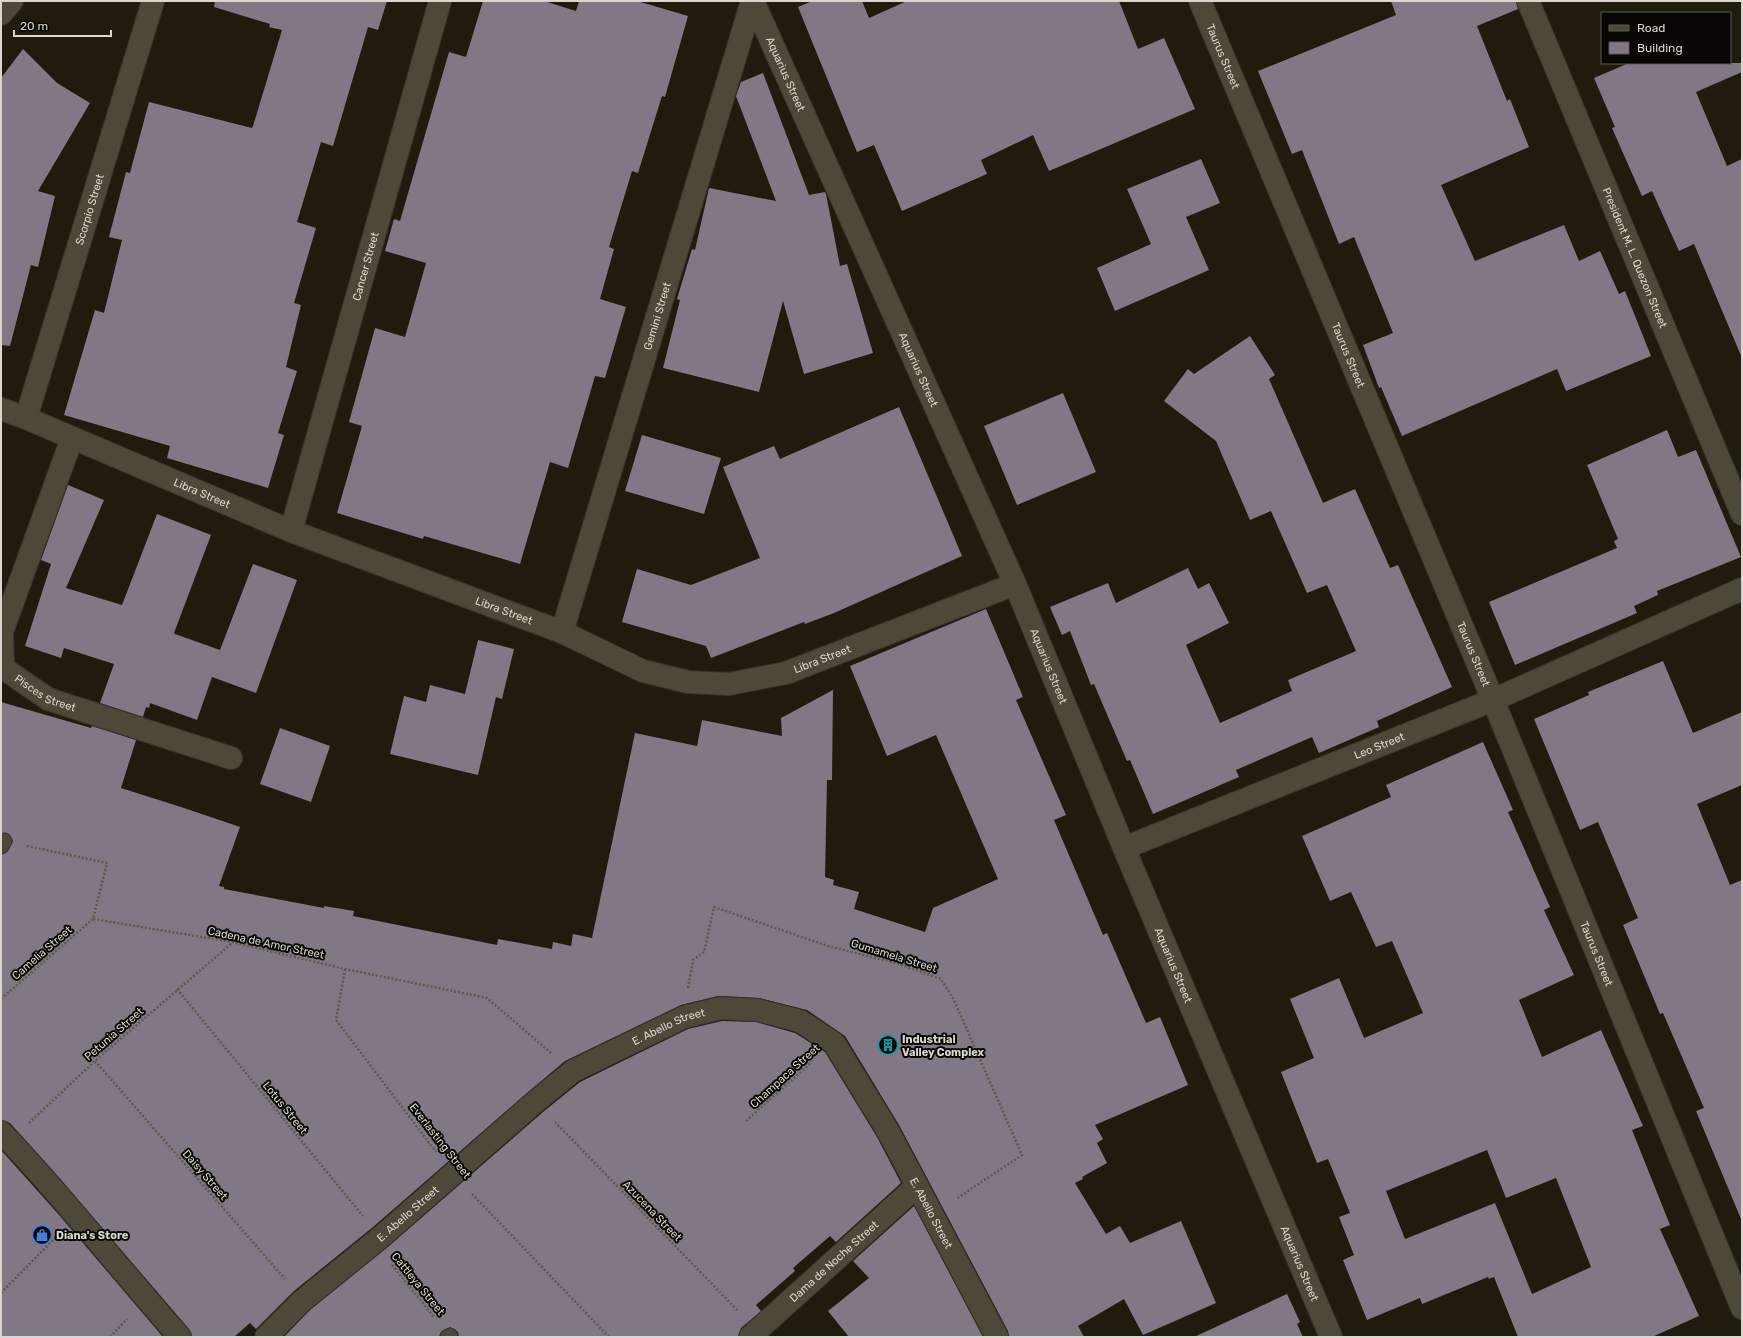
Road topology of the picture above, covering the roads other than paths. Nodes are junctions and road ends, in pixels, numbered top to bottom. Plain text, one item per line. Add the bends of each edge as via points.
1 (12, 1) edge
2 (153, 1) edge
3 (440, 1) edge
4 (753, 1) edge
5 (1200, 1) edge
6 (1528, 1) edge
7 (1, 14) edge
8 (1, 409) edge
9 (26, 418) junction
10 (72, 438) junction
11 (1742, 514) edge
12 (290, 531) junction
13 (1015, 584) junction
14 (1742, 589) edge
15 (562, 632) junction
16 (1493, 700) junction
17 (231, 758) dead end
18 (1124, 848) junction
19 (5, 1137) edge
20 (917, 1186) junction
21 (1742, 1308) edge
22 (754, 1333) edge
23 (180, 1337) edge
24 (266, 1337) edge
25 (997, 1337) edge
26 (1331, 1337) edge

1 - 7 street
2 - 9 street, Scorpio Street
3 - 12 street, Cancer Street
4 - 13 street, Aquarius Street
4 - 15 street, Gemini Street
5 - 16 street, Taurus Street
6 - 11 street, President M. L. Quezon Street
8 - 9 street, Libra Street
9 - 10 street, Libra Street
10 - 12 street, Libra Street
10 - 17 street, Pisces Street via 2,632 3,668 48,699
12 - 15 street, Libra Street
13 - 15 street, Libra Street via 786,672 729,684 688,682 643,671
13 - 18 street, Aquarius Street
14 - 16 street, Leo Street
16 - 18 street, Leo Street
16 - 21 street, Taurus Street
18 - 26 street, Aquarius Street
19 - 23 street via 77,1215
20 - 22 street, Dama de Noche Street
20 - 24 street, E. Abello Street via 888,1131 834,1043 800,1022 758,1010 721,1008 684,1017 573,1071 378,1240 302,1301
20 - 25 street, E. Abello Street

